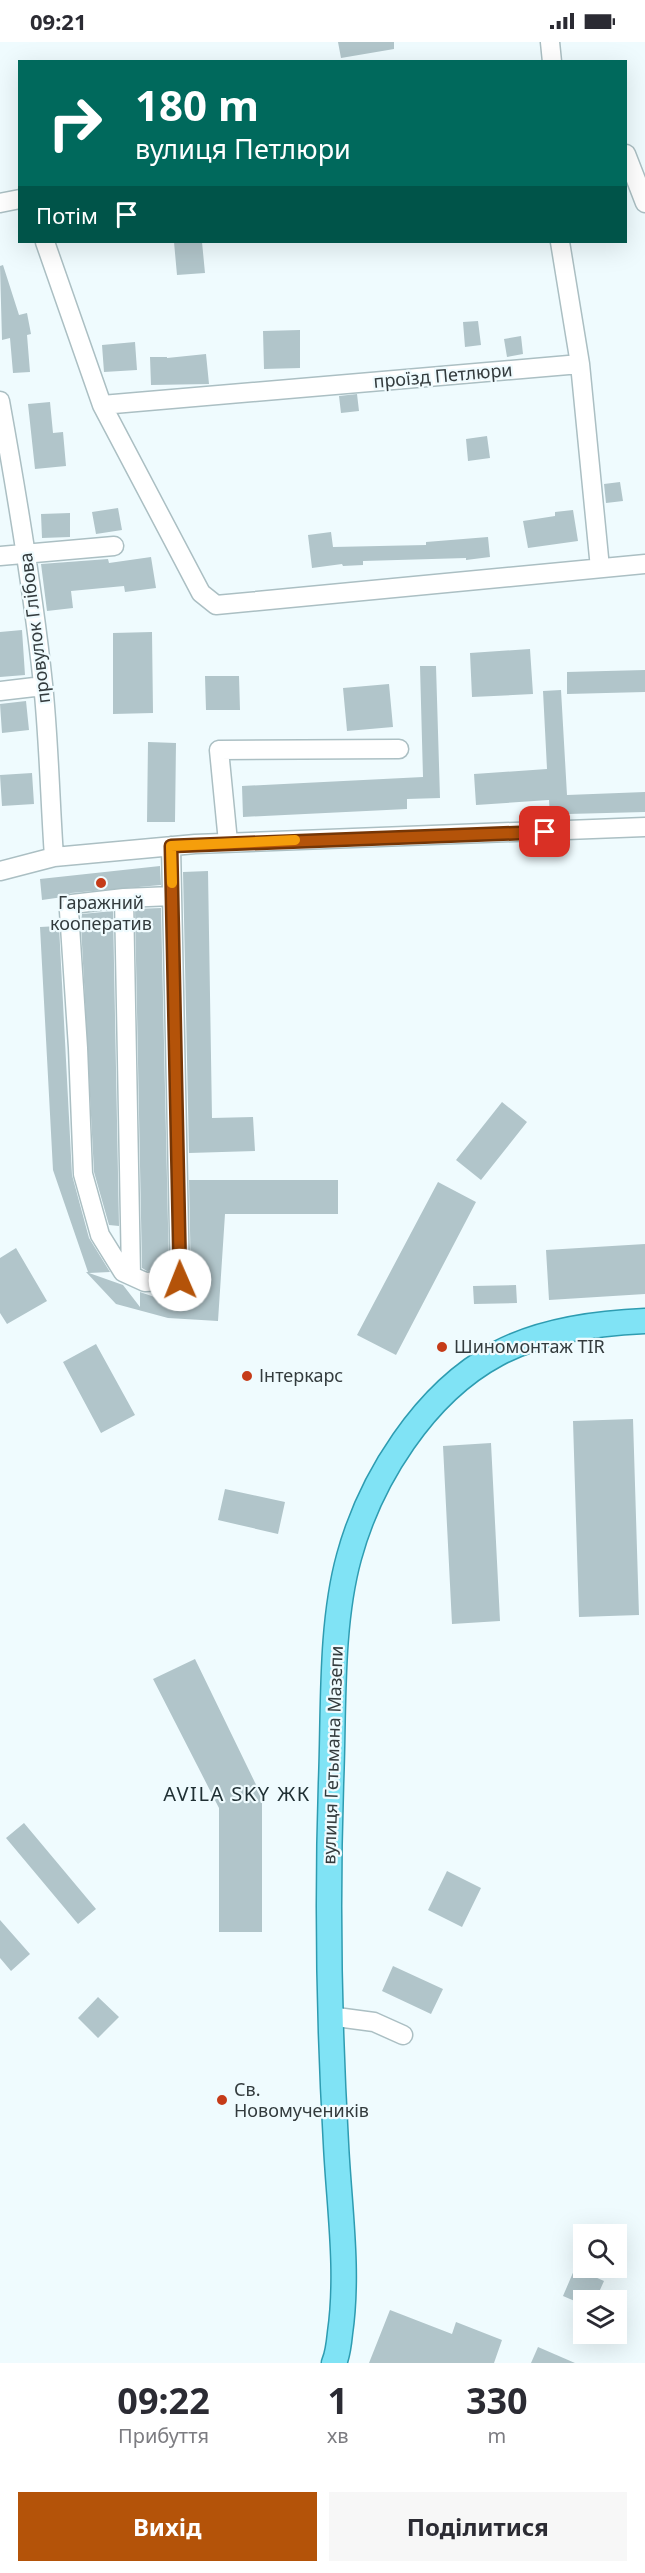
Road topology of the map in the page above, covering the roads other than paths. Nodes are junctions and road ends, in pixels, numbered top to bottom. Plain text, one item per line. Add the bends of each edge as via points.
1 (550, 42) edge
2 (552, 60) edge
3 (627, 157) edge
4 (18, 199) edge
5 (0, 203) edge
6 (645, 203) edge
7 (45, 243) edge
8 (560, 243) edge
9 (580, 364) junction
10 (0, 401) edge
11 (102, 405) junction
12 (114, 546) dead end
13 (27, 555) junction
14 (0, 556) edge
15 (645, 564) edge
16 (600, 568) junction
17 (43, 686) junction
18 (0, 691) edge
19 (399, 749) dead end
20 (645, 827) edge
21 (228, 842) junction
22 (171, 846) junction
23 (54, 857) junction
24 (0, 871) edge
25 (172, 896) junction
26 (124, 898) junction
27 (131, 1275) junction
28 (645, 1321) edge
29 (329, 2016) junction
30 (403, 2035) dead end
31 (334, 2363) edge

1 - 2 street
3 - 6 street
4 - 5 street
7 - 11 street
8 - 9 street
9 - 11 street, проїзд Петлюри
9 - 16 street
10 - 13 street, провулок Глібова
11 - 16 street via 201,593 216,605
12 - 13 street
13 - 14 street
13 - 17 street, провулок Глібова
15 - 16 street
17 - 18 street
17 - 23 street, провулок Глібова
19 - 21 street via 219,750
20 - 21 street
21 - 22 street
22 - 23 street
22 - 25 street
23 - 24 street
25 - 26 street
25 - 27 street via 180,1280 145,1282
26 - 27 street
26 - 27 street via 72,904 69,911 83,1174 100,1235 123,1272
28 - 29 main road, вулиця Гетьмана Мазепи via 572,1329 496,1354 453,1386 424,1415 397,1449 361,1521 340,1602 335,1671 327,1888
29 - 30 street via 374,2022
29 - 31 main road, вулиця Гетьмана Мазепи via 343,2271 342,2317

